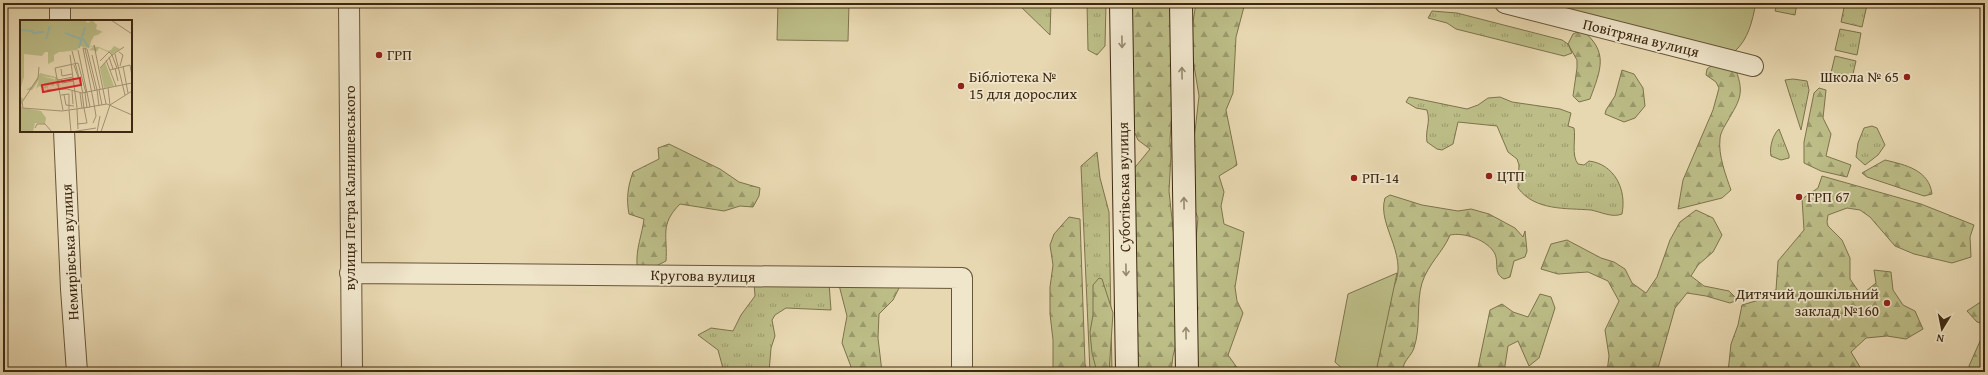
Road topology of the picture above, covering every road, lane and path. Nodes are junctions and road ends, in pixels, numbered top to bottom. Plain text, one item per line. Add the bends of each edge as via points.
1 (60, 3) edge
2 (349, 3) edge
3 (1122, 3) edge
4 (1182, 3) edge
5 (1505, 3) edge
6 (60, 20) edge
7 (1753, 66) dead end
8 (64, 132) edge
9 (350, 273) junction
10 (77, 372) edge
11 (352, 372) edge
12 (962, 372) edge
13 (1127, 372) edge
14 (1187, 372) edge

1 - 6 street
2 - 9 street, вулиця Петра Калнишевського
3 -> 13 street, Суботівська вулиця
14 -> 4 street
5 - 7 street, Повітряна вулиця
8 - 10 street, Немирівська вулиця
9 - 11 street, вулиця Петра Калнишевського
9 - 12 street, Кругова вулиця via 962,278

